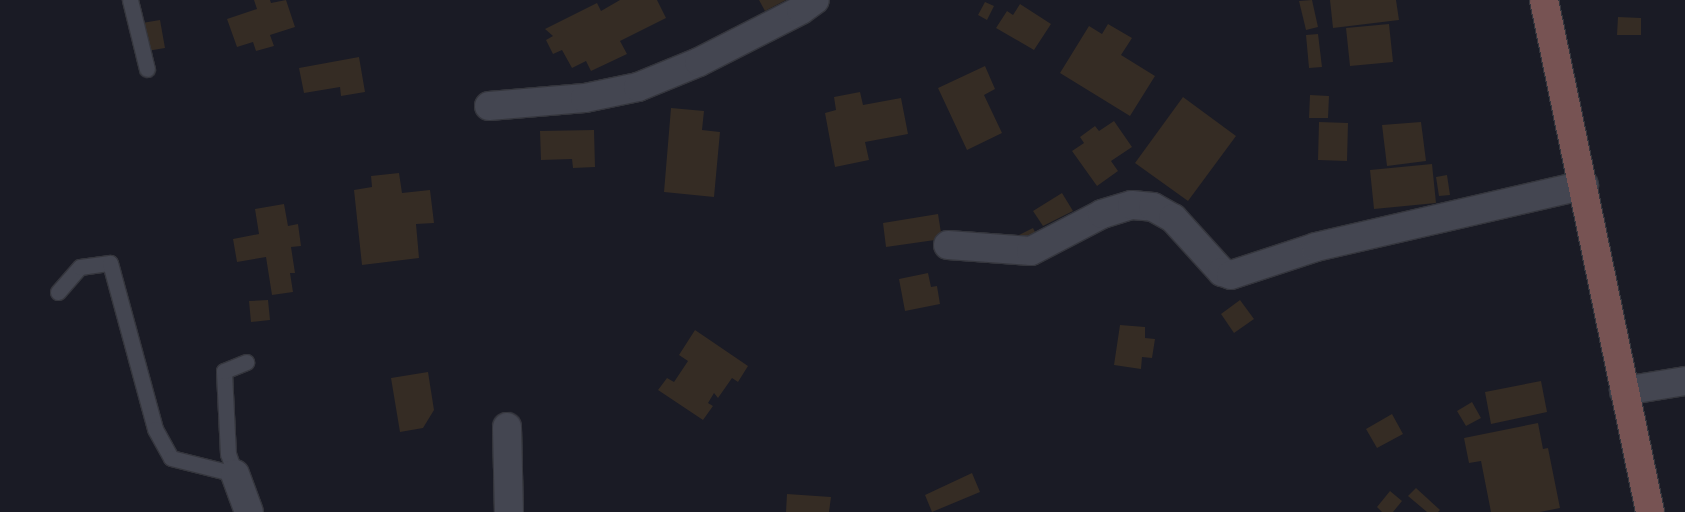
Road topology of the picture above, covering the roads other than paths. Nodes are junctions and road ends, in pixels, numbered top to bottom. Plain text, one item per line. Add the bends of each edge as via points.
1 (130, 0) edge
2 (815, 0) edge
3 (1544, 0) edge
4 (147, 69) dead end
5 (489, 106) dead end
6 (1584, 185) junction
7 (948, 245) dead end
8 (58, 292) dead end
9 (246, 362) dead end
10 (1685, 381) edge
11 (1624, 391) junction
12 (507, 427) dead end
13 (235, 474) junction
14 (249, 512) edge
15 (509, 512) edge
16 (1650, 512) edge

1 - 4 lane
2 - 5 street via 699,62 638,87 585,98
3 - 6 main road
6 - 7 street via 1316,246 1231,275 1222,272 1173,218 1153,207 1132,205 1102,214 1031,252
6 - 11 main road
8 - 13 lane via 80,267 110,264 155,429 172,458
9 - 13 lane via 224,371 228,454
10 - 11 street
11 - 16 main road
12 - 15 street
13 - 14 street

